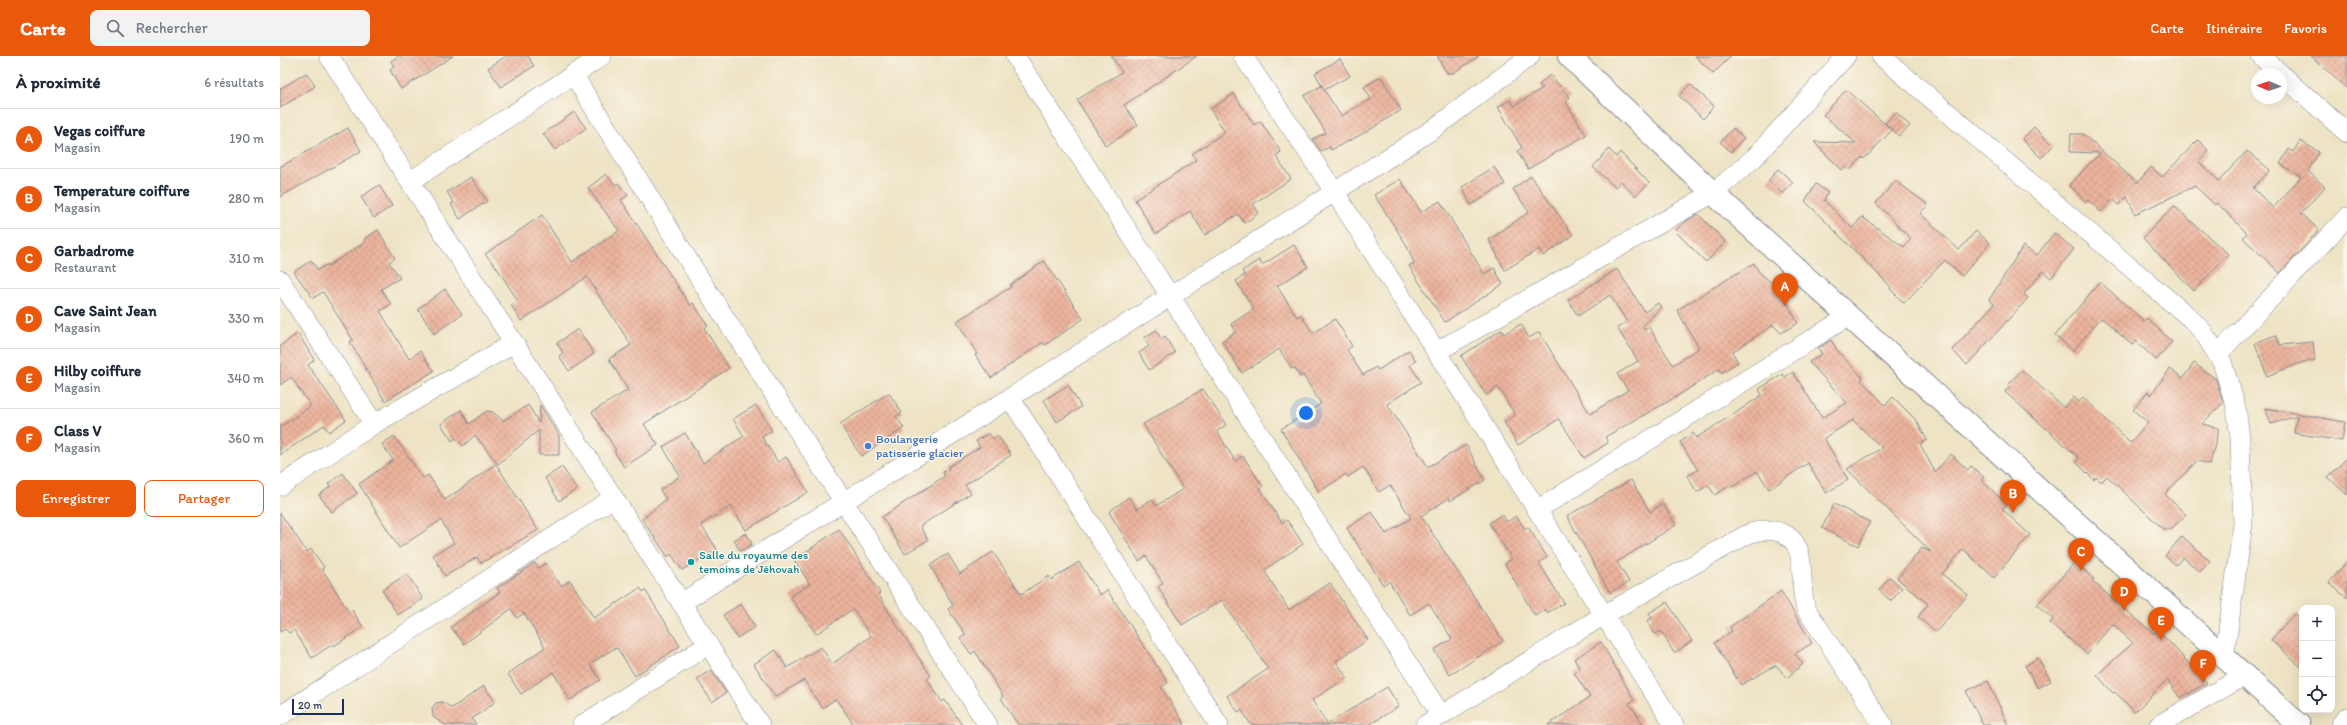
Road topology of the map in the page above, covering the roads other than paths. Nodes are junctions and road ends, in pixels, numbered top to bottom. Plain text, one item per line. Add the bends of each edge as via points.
1 (329, 56) edge
2 (602, 56) edge
3 (1016, 56) edge
4 (1243, 56) edge
5 (1530, 56) edge
6 (1569, 56) edge
7 (1846, 56) edge
8 (1881, 56) edge
9 (2261, 56) edge
10 (573, 74) junction
11 (2347, 133) edge
12 (411, 181) junction
13 (1334, 191) junction
14 (1713, 193) junction
15 (2347, 217) edge
16 (280, 280) edge
17 (1171, 296) junction
18 (1849, 316) junction
19 (514, 343) junction
20 (1436, 352) junction
21 (2218, 354) junction
22 (1010, 398) junction
23 (374, 424) junction
24 (280, 486) edge
25 (613, 498) junction
26 (843, 503) junction
27 (1537, 510) junction
28 (681, 603) junction
29 (1604, 615) junction
30 (708, 645) junction
31 (2224, 659) junction
32 (2244, 676) junction
33 (280, 716) edge
34 (2347, 717) edge
35 (1433, 720) edge
36 (2163, 724) edge
37 (582, 725) edge
38 (760, 725) edge
39 (988, 725) edge
40 (1219, 725) edge
41 (1674, 725) edge
42 (1883, 725) edge
43 (2299, 725) edge
44 (2340, 725) edge

1 - 12 street
2 - 10 street
3 - 17 street
4 - 13 street
5 - 13 street via 1432,130
6 - 14 street
7 - 14 street via 1754,158
8 - 21 street via 2190,318
9 - 11 street
10 - 12 street
10 - 26 street
12 - 19 street
13 - 17 street
13 - 20 street
14 - 18 street
14 - 20 street
15 - 21 street
16 - 23 street
17 - 22 street
17 - 35 street
18 - 27 street
18 - 31 street
19 - 23 street
19 - 25 street
20 - 27 street
21 - 31 street via 2236,407 2244,497 2244,524
22 - 26 street
22 - 40 street
23 - 24 street
25 - 28 street
25 - 33 street
26 - 28 street
26 - 39 street
27 - 29 street
28 - 30 street
29 - 35 street
29 - 41 street
29 - 42 street via 1746,535 1759,530 1774,530 1786,534 1796,543 1800,557 1802,600 1806,609
30 - 37 street
30 - 38 street
31 - 32 street
32 - 36 street
32 - 43 street
34 - 44 street

